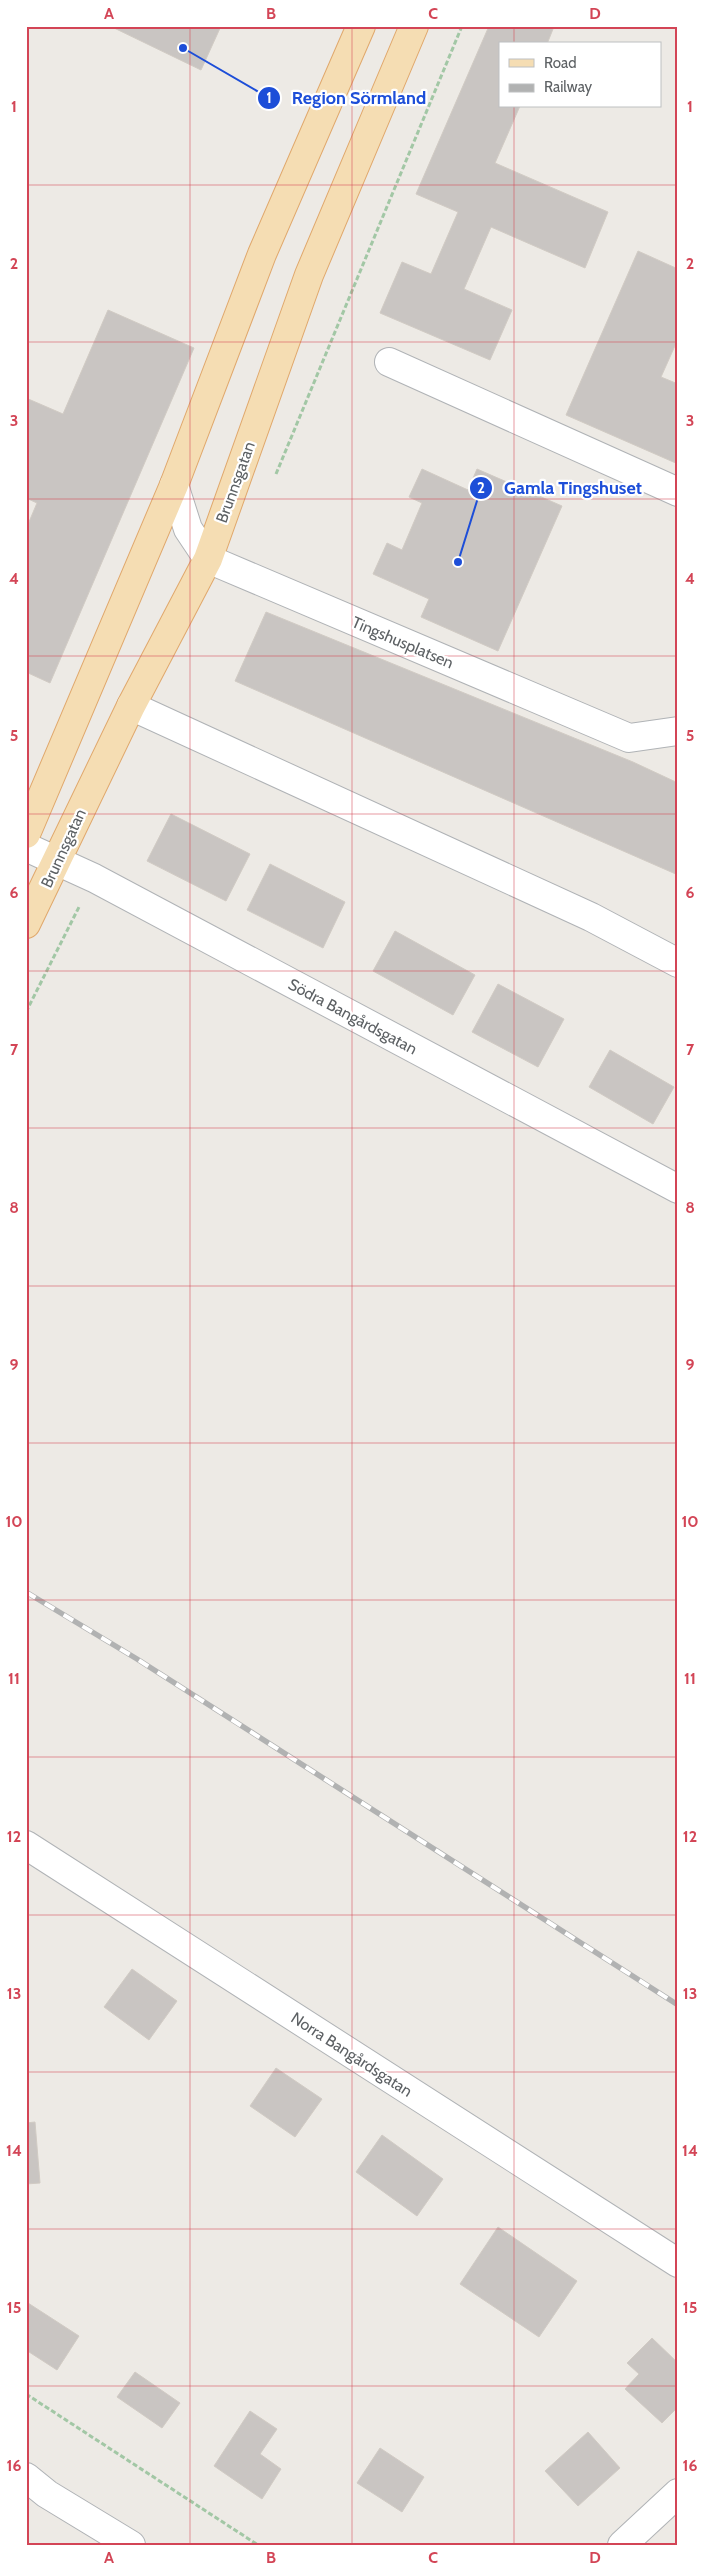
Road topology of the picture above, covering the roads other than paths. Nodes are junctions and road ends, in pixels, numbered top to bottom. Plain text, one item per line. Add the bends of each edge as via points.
1 (360, 26) edge
2 (414, 26) edge
3 (389, 362) dead end
4 (174, 484) junction
5 (678, 492) edge
6 (208, 559) junction
7 (131, 706) junction
8 (678, 732) edge
9 (26, 834) edge
10 (26, 847) edge
11 (58, 861) junction
12 (26, 924) edge
13 (678, 964) edge
14 (678, 1189) edge
15 (26, 1845) edge
16 (678, 2263) edge
17 (26, 2476) edge
18 (678, 2493) edge
19 (131, 2545) edge
20 (622, 2545) edge

1 - 4 main road via 262,254
2 - 6 main road, Brunnsgatan via 309,275
3 - 5 street
4 - 6 street via 188,528
4 - 9 main road
6 - 7 main road, Brunnsgatan
6 - 8 street, Tingshusplatsen via 629,738
7 - 11 main road, Brunnsgatan
7 - 13 street via 591,917
10 - 11 street, Södra Bangårdsgatan
11 - 12 main road, Brunnsgatan
11 - 14 street, Södra Bangårdsgatan
15 - 16 street, Norra Bangårdsgatan
17 - 19 street via 47,2494
18 - 20 street

